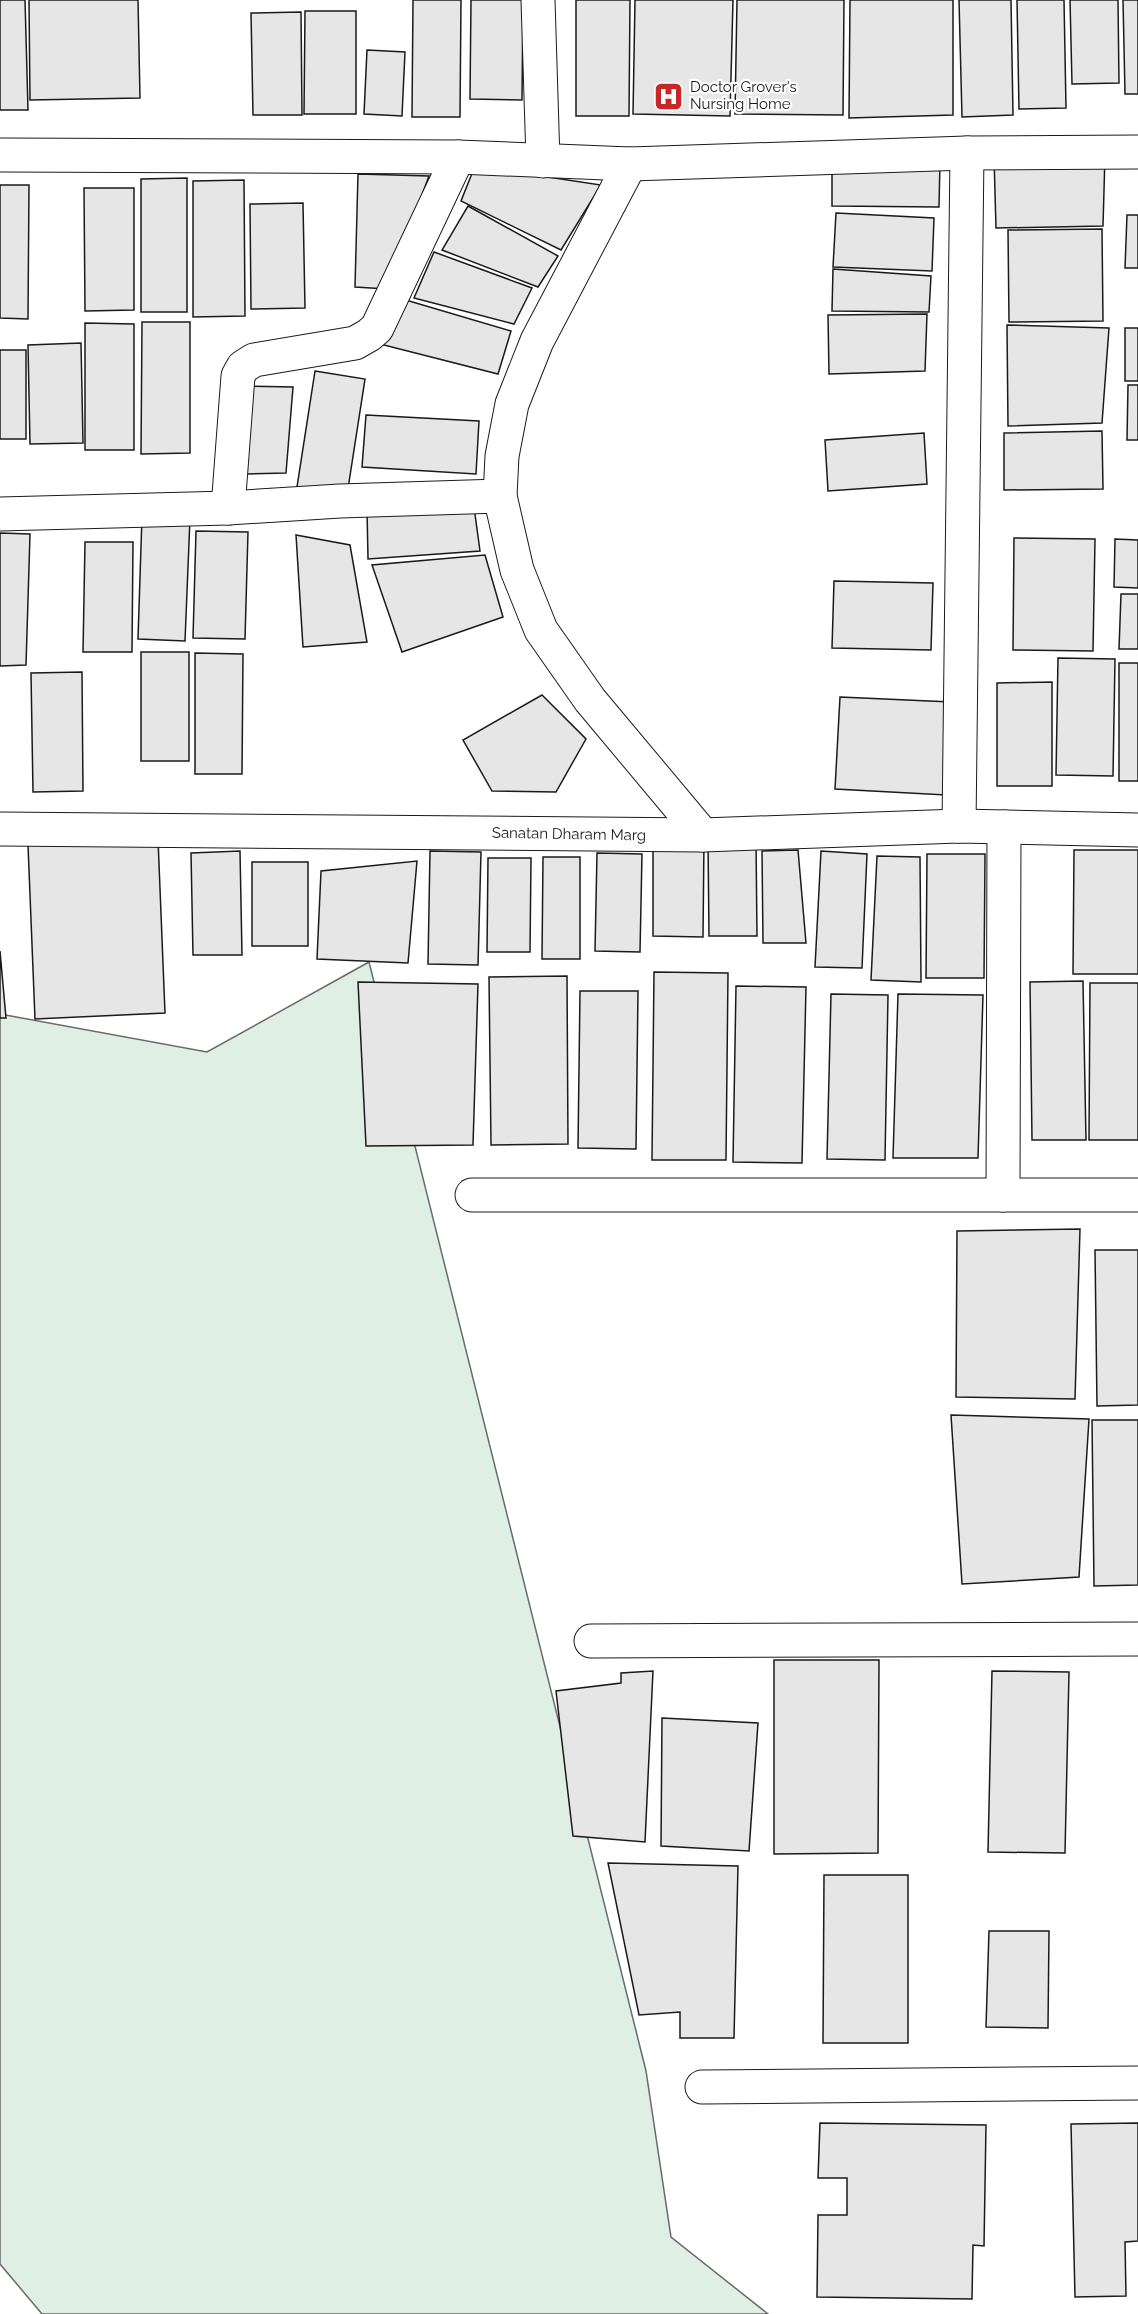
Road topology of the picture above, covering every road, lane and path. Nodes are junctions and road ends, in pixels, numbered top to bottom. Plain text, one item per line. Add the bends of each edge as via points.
1 (538, 0) edge
2 (1138, 152) edge
3 (968, 153) junction
4 (0, 155) edge
5 (458, 157) junction
6 (543, 161) junction
7 (630, 164) junction
8 (500, 496) junction
9 (228, 508) junction
10 (0, 514) edge
11 (959, 826) junction
12 (1004, 827) junction
13 (0, 829) edge
14 (1138, 830) edge
15 (703, 835) junction
16 (472, 1195) dead end
17 (1003, 1195) junction
18 (1138, 1195) edge
19 (1138, 1639) edge
20 (591, 1641) dead end
21 (1138, 2083) edge
22 (702, 2087) dead end

1 - 6 street
2 - 3 street
3 - 7 street
3 - 11 street
4 - 5 street
5 - 6 street
5 - 9 street via 377,328 355,343 254,360 243,367 238,376
6 - 7 street
7 - 8 street via 537,341 513,404 502,456
8 - 9 street
8 - 15 street via 517,570 541,630 590,700
9 - 10 street
11 - 12 street, Sanatan Dharam Marg
11 - 15 street, Sanatan Dharam Marg
12 - 14 street, Sanatan Dharam Marg
12 - 17 street
13 - 15 street, Sanatan Dharam Marg
16 - 17 street
17 - 18 street
19 - 20 street
21 - 22 street

